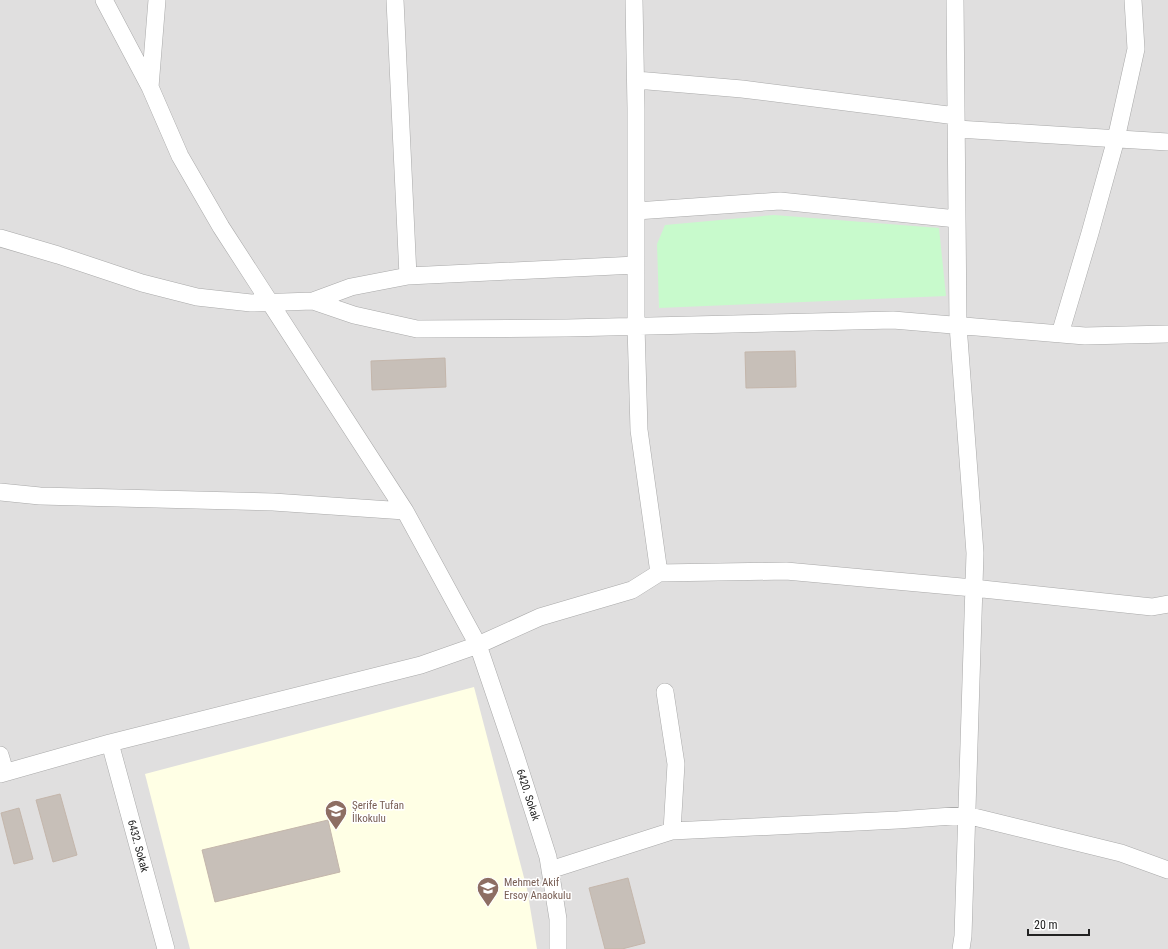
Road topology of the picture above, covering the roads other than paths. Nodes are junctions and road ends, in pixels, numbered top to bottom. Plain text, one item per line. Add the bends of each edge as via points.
1 (104, 0) edge
2 (156, 0) edge
3 (395, 0) edge
4 (634, 0) edge
5 (955, 0) edge
6 (1133, 0) edge
7 (636, 80) junction
8 (150, 87) junction
9 (957, 122) junction
10 (1116, 139) junction
11 (1168, 142) edge
12 (636, 211) junction
13 (957, 219) junction
14 (0, 238) edge
15 (636, 265) junction
16 (408, 276) junction
17 (313, 301) junction
18 (270, 302) junction
19 (636, 326) junction
20 (958, 326) junction
21 (1060, 334) junction
22 (1168, 334) edge
23 (0, 492) edge
24 (406, 511) junction
25 (659, 573) junction
26 (973, 588) junction
27 (1168, 604) edge
28 (478, 645) junction
29 (665, 692) dead end
30 (110, 743) junction
31 (0, 754) edge
32 (2, 773) edge
33 (966, 815) junction
34 (672, 831) junction
35 (550, 870) junction
36 (1168, 870) edge
37 (166, 949) edge
38 (558, 949) edge
39 (961, 949) edge

1 - 8 street, 6420. Sokak
2 - 8 street
3 - 16 street
4 - 7 street
5 - 9 street
6 - 10 street via 1136,49
7 - 9 street via 742,89
7 - 12 street
8 - 18 street, 6420. Sokak via 180,156 221,227
9 - 10 street
9 - 13 street
10 - 11 street
10 - 21 street
12 - 13 street via 780,201
12 - 15 street
13 - 20 street
14 - 18 street via 142,283 197,297 251,303
15 - 16 street
15 - 19 street
16 - 17 street via 351,287
17 - 18 street
17 - 19 street via 354,315 417,329
18 - 24 street, 6420. Sokak
19 - 20 street via 893,320
19 - 25 street via 639,430
20 - 21 street
20 - 26 street via 974,553
21 - 22 street
23 - 24 street via 48,496 273,502
24 - 28 street, 6420. Sokak
25 - 26 street via 786,571
25 - 28 street via 632,590 540,617
26 - 27 street via 1152,607
26 - 33 street
28 - 30 street via 421,665
28 - 35 street, 6420. Sokak via 520,769
29 - 34 street via 676,764
30 - 32 street
30 - 37 street, 6432. Sokak
31 - 32 street
33 - 34 street
33 - 36 street via 1121,853
33 - 39 street
34 - 35 street
35 - 38 street, 6420. Sokak via 558,919

